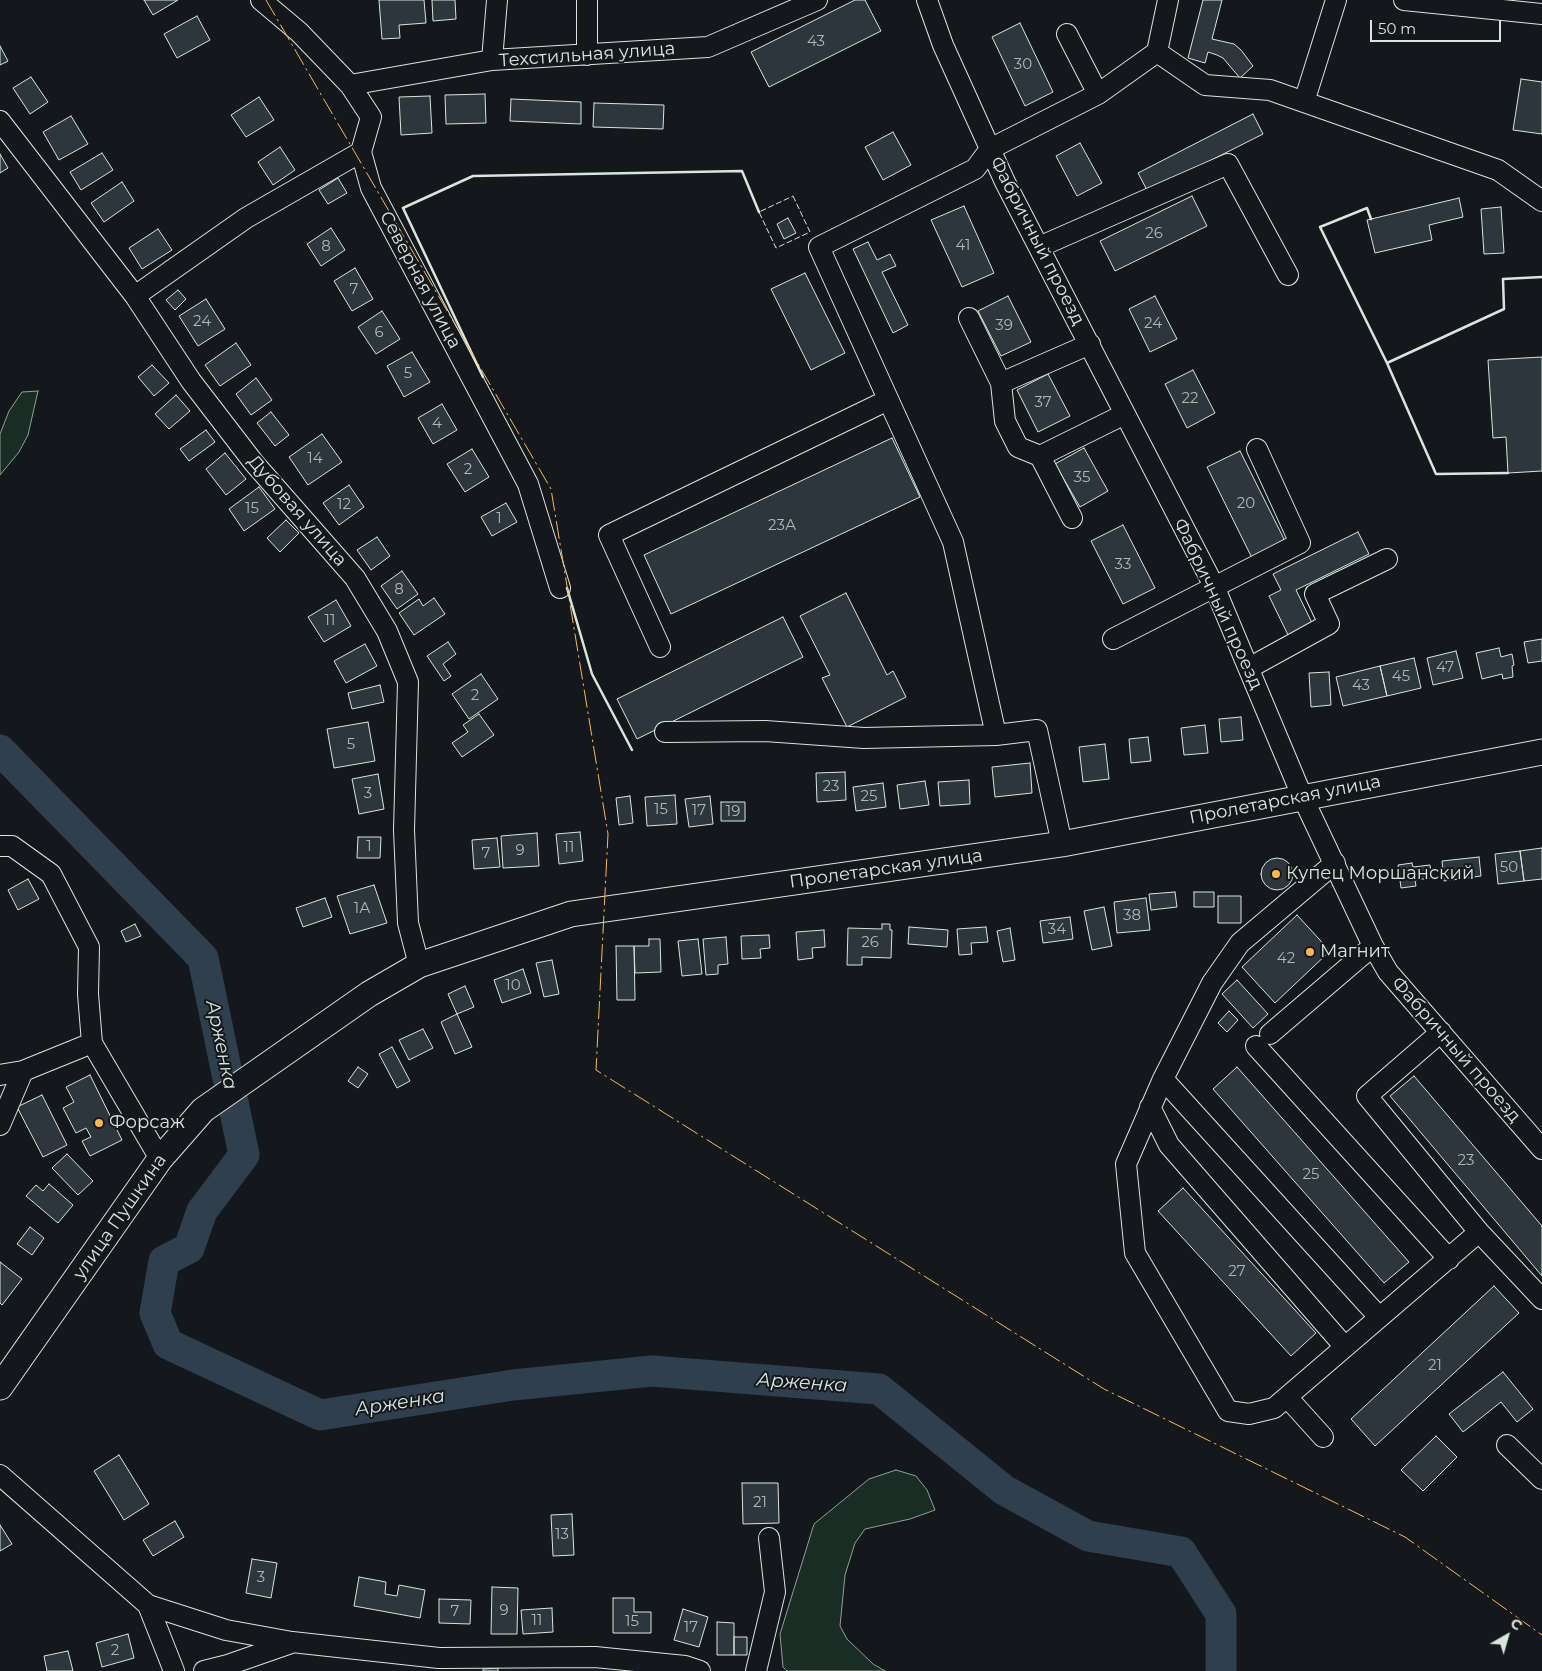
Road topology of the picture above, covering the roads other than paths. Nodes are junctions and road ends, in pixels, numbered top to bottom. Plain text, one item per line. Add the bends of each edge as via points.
1 (261, 0) edge
2 (497, 0) edge
3 (587, 0) edge
4 (817, 0) edge
5 (927, 0) edge
6 (1168, 0) edge
7 (1336, 0) edge
8 (1404, 0) edge
9 (1542, 14) edge
10 (1067, 34) dead end
11 (1157, 52) junction
12 (587, 54) junction
13 (492, 60) junction
14 (350, 85) junction
15 (1098, 94) junction
16 (1304, 102) junction
17 (0, 121) edge
18 (990, 149) junction
19 (361, 152) junction
20 (1542, 200) edge
21 (1039, 247) junction
22 (1288, 274) dead end
23 (135, 296) junction
24 (969, 318) dead end
25 (1090, 344) junction
26 (1001, 383) junction
27 (888, 400) junction
28 (1125, 414) junction
29 (1257, 449) dead end
30 (1040, 456) junction
31 (1072, 518) dead end
32 (1388, 559) dead end
33 (1214, 586) junction
34 (560, 588) dead end
35 (1113, 639) dead end
36 (660, 647) dead end
37 (1249, 668) junction
38 (665, 732) dead end
39 (996, 735) junction
40 (1542, 752) edge
41 (1302, 796) junction
42 (1062, 844) junction
43 (0, 846) edge
44 (1335, 863) junction
45 (1373, 946) junction
46 (420, 965) junction
47 (1441, 1032) junction
48 (92, 1043) junction
49 (263, 1070) joint
50 (23, 1071) junction
51 (0, 1075) edge
52 (1163, 1079) junction
53 (1150, 1107) junction
54 (0, 1125) edge
55 (1542, 1149) edge
56 (160, 1159) junction
57 (1480, 1232) junction
58 (1449, 1259) junction
59 (1542, 1299) edge
60 (1379, 1317) junction
61 (1344, 1347) junction
62 (0, 1387) edge
63 (1287, 1397) junction
64 (1323, 1437) dead end
65 (1507, 1445) dead end
66 (0, 1475) edge
67 (1542, 1479) edge
68 (769, 1538) dead end
69 (148, 1605) junction
70 (292, 1642) junction
71 (596, 1664) edge
72 (174, 1671) edge
73 (204, 1671) edge
74 (700, 1671) edge
75 (756, 1671) edge

1 - 14 street, Северная улица via 299,32
2 - 13 street
3 - 12 street
4 - 12 street, Техстильная улица via 708,47
5 - 18 street, Фабричный проезд via 943,45
6 - 11 street
7 - 16 street
8 - 9 street
10 - 15 street
11 - 15 street
11 - 16 street via 1206,85 1270,90
12 - 13 street, Техстильная улица
13 - 14 street, Техстильная улица
14 - 19 street, Северная улица via 371,117
15 - 18 street
16 - 20 street via 1498,170
17 - 23 street, Дубовая улица
18 - 21 street, Фабричный проезд
18 - 27 street via 975,169 818,247
19 - 23 street via 246,218
19 - 34 street, Северная улица via 370,188 528,484
21 - 22 street via 1228,164
21 - 25 street, Фабричный проезд
23 - 46 street, Дубовая улица via 190,381 254,463 355,578 387,631 408,682 404,830 408,923
24 - 26 street
25 - 26 street
25 - 28 street, Фабричный проезд
26 - 30 street via 1004,421 1018,447
27 - 36 street via 609,535
27 - 39 street via 953,542
28 - 30 street
28 - 33 street, Фабричный проезд
29 - 33 street via 1300,543
30 - 31 street
32 - 37 street via 1315,594 1329,624
33 - 35 street
33 - 37 street, Фабричный проезд
37 - 41 street, Фабричный проезд
38 - 39 street via 765,731 864,738
39 - 42 street via 1037,730
40 - 41 main road, Пролетарская улица
41 - 42 main road, Пролетарская улица
41 - 44 street, Фабричный проезд
42 - 46 main road, Пролетарская улица via 571,914
43 - 48 street via 12,846 50,874 88,946
44 - 45 street, Фабричный проезд
44 - 52 street via 1240,943 1212,983
45 - 47 street, Фабричный проезд via 1388,972
45 - 58 street via 1263,1040
46 - 49 main road, Пролетарская улица via 369,994
47 - 55 street, Фабричный проезд
47 - 57 street via 1367,1096
48 - 50 street
48 - 56 street
49 - 56 main road, улица Пушкина via 203,1110
50 - 51 street
50 - 54 street
52 - 53 street
52 - 60 street
53 - 61 street via 1168,1145
53 - 63 street via 1126,1164 1135,1253 1228,1411 1249,1414 1274,1408
56 - 62 main road, улица Пушкина
57 - 58 street
57 - 59 street
58 - 60 street
60 - 61 street
61 - 63 street
63 - 64 street
65 - 67 street
66 - 69 street
68 - 75 street via 775,1592
69 - 70 street via 226,1630
69 - 72 street
70 - 71 street via 439,1658
70 - 73 street via 228,1666
71 - 74 street via 685,1666

